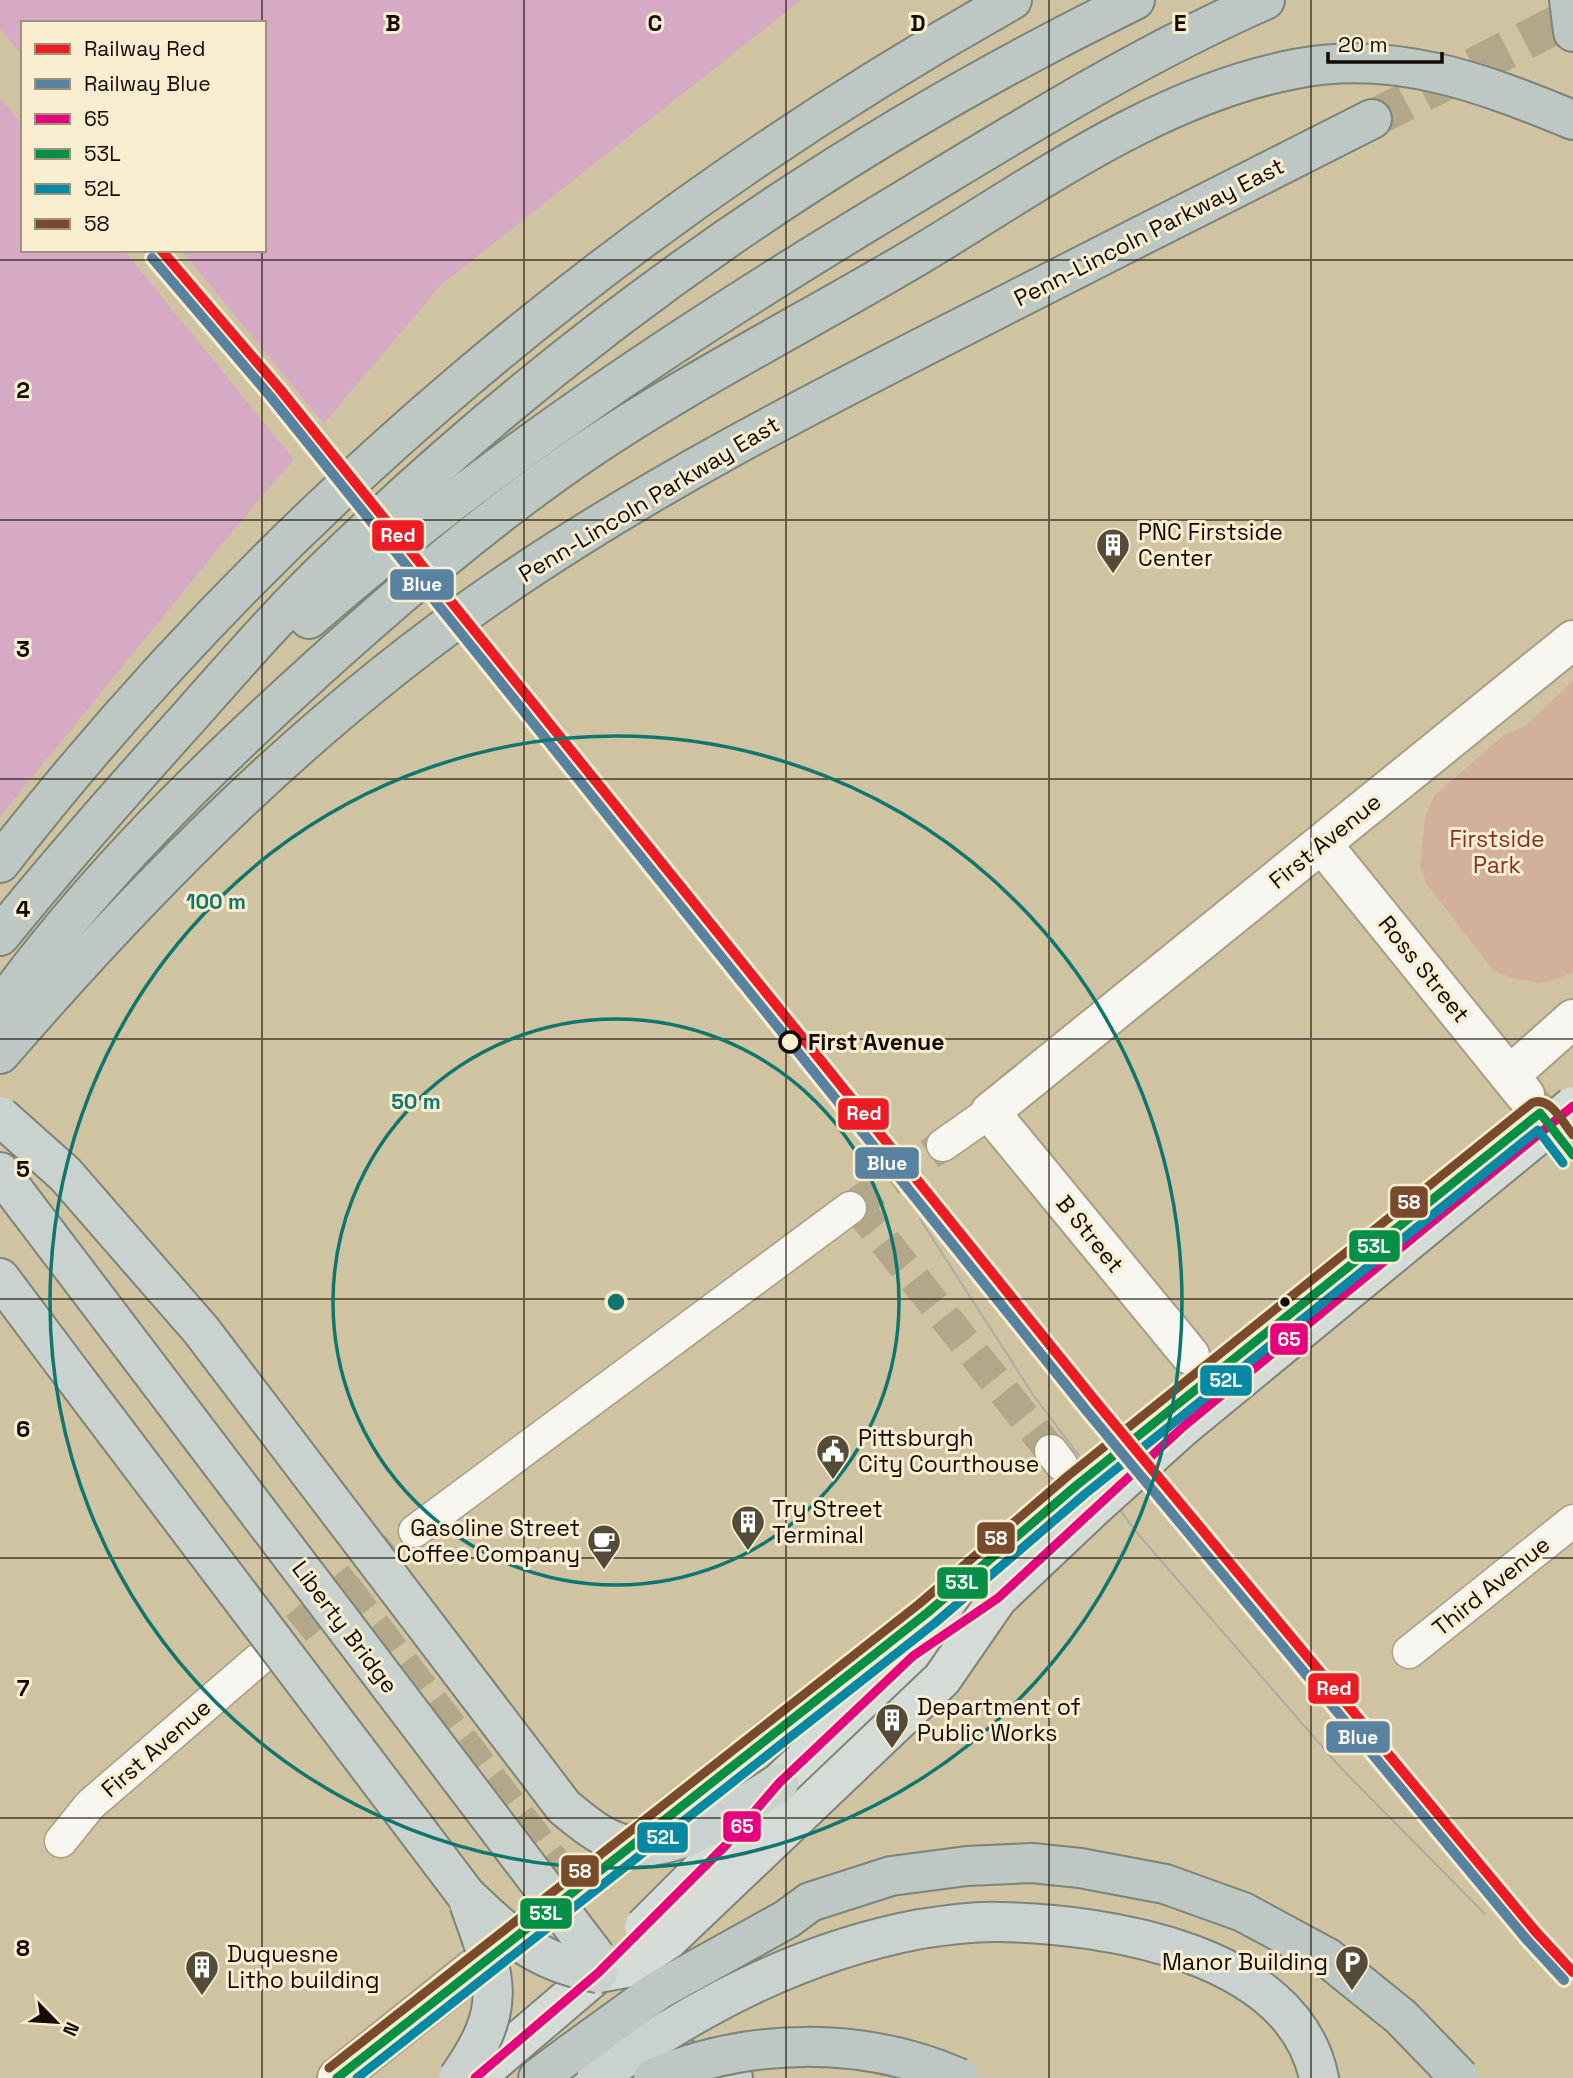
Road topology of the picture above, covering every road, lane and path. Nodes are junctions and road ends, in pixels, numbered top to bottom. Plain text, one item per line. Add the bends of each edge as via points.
1 (1012, 0) edge
2 (1135, 0) edge
3 (1265, 0) edge
4 (1569, 0) edge
5 (1573, 32) edge
6 (1372, 119) tunnel mouth
7 (1573, 120) edge
8 (1573, 640) edge
9 (120, 794) junction
10 (1322, 844) junction
11 (0, 863) edge
12 (0, 936) edge
13 (0, 1008) edge
14 (1573, 1019) edge
15 (0, 1054) edge
16 (1573, 1106) edge
17 (990, 1112) junction
18 (0, 1116) edge
19 (943, 1145) tunnel mouth
20 (0, 1172) edge
21 (850, 1208) tunnel mouth
22 (0, 1278) edge
23 (1190, 1355) dead end
24 (1573, 1521) edge
25 (415, 1531) tunnel mouth
26 (998, 1598) junction
27 (1409, 1652) dead end
28 (258, 1660) tunnel mouth
29 (779, 1783) junction
30 (61, 1841) dead end
31 (466, 1895) junction
32 (482, 1962) tunnel mouth
33 (597, 1965) junction
34 (583, 2066) edge
35 (675, 2071) edge
36 (337, 2078) edge
37 (458, 2078) edge
38 (475, 2078) edge
39 (538, 2078) edge
40 (733, 2078) edge
41 (959, 2078) edge
42 (1319, 2078) edge
43 (1460, 2078) edge

1 - 11 highway via 835,105 720,183 503,349 297,533 199,632 108,732
2 - 9 highway via 1048,43 859,150 602,328 493,418 331,564
3 - 9 highway via 1170,46 973,158 773,279 524,445 364,571
4 - 5 highway
6 - 15 highway, Penn-Lincoln Parkway East via 730,448 610,517 496,591 386,673 261,780 182,854
7 - 13 highway via 1478,82 1434,71 1388,63 1345,63 1298,68 1201,97 1089,153 628,424 522,497 355,634 247,733 116,866
8 - 10 main road, First Avenue
9 - 12 highway
10 - 14 main road, Ross Street via 1518,1085
10 - 17 main road, First Avenue
16 - 26 main road, bridge via 1184,1426
17 - 19 street, First Avenue
17 - 23 main road, B Street
18 - 29 highway, bridge via 65,1174 201,1330 564,1807 618,1843 650,1846 686,1837
20 - 33 highway, Liberty Bridge, bridge
21 - 25 street
22 - 31 highway, bridge
24 - 27 street, Third Avenue
26 - 29 main road, bridge via 913,1656
26 - 33 main road, bridge via 942,1679 668,1940 626,1968
28 - 30 street, First Avenue via 98,1798
29 - 33 main road, bridge via 726,1845
31 - 33 highway, bridge via 526,1948 570,1968
31 - 37 highway, bridge via 489,1958 494,1993 485,2035
32 - 36 main road
33 - 35 highway, Liberty Bridge
33 - 38 main road
34 - 39 highway
34 - 42 highway, bridge via 788,1966 875,1937 997,1922 1119,1933 1227,1970 1266,1995 1293,2021
34 - 43 highway, bridge via 657,1991 788,1919 810,1902 891,1877 1031,1863 1165,1884 1243,1912 1328,1958 1401,2017
35 - 40 highway
35 - 41 highway, bridge via 729,2056 825,2047 893,2055

